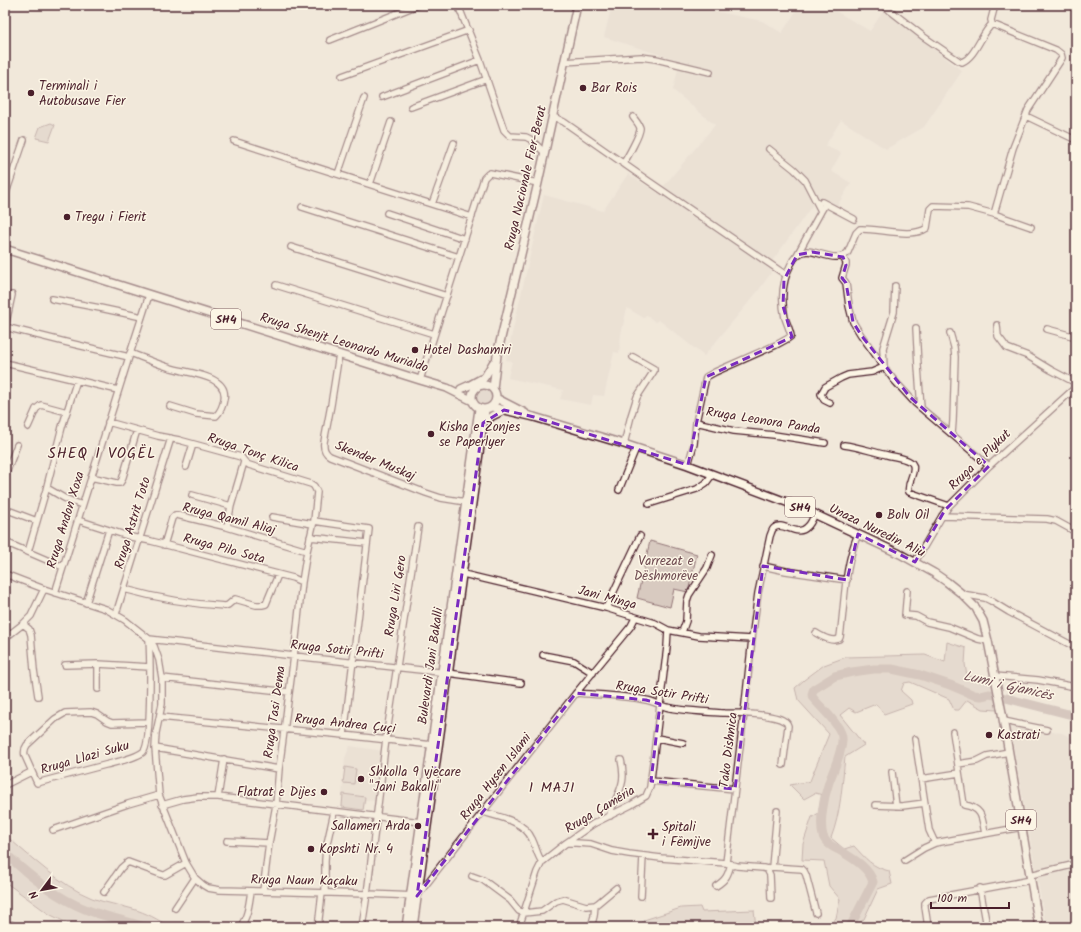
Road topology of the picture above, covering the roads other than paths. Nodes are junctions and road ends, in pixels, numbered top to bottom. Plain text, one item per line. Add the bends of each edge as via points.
1 (418, 5) edge
2 (458, 5) edge
3 (577, 5) edge
4 (883, 5) edge
5 (995, 5) edge
6 (992, 24) junction
7 (469, 30) junction
8 (330, 40) dead end
9 (480, 60) junction
10 (564, 62) junction
11 (710, 72) dead end
12 (342, 76) dead end
13 (487, 79) junction
14 (382, 97) dead end
15 (364, 98) dead end
16 (411, 107) dead end
17 (1026, 116) junction
18 (633, 117) dead end
19 (552, 118) junction
20 (391, 122) dead end
21 (24, 140) dead end
22 (1076, 140) edge
23 (234, 141) dead end
24 (454, 143) dead end
25 (769, 149) dead end
26 (544, 152) junction
27 (623, 164) junction
28 (338, 174) junction
29 (538, 183) junction
30 (370, 184) junction
31 (5, 196) edge
32 (814, 198) junction
33 (432, 204) junction
34 (825, 204) junction
35 (302, 207) dead end
36 (821, 211) junction
37 (387, 213) dead end
38 (994, 214) junction
39 (472, 217) junction
40 (854, 219) dead end
41 (1031, 227) dead end
42 (465, 239) junction
43 (290, 247) dead end
44 (5, 250) edge
45 (797, 255) junction
46 (459, 257) junction
47 (843, 257) junction
48 (786, 275) junction
49 (276, 285) dead end
50 (895, 286) dead end
51 (12, 294) dead end
52 (149, 295) junction
53 (447, 296) junction
54 (52, 299) dead end
55 (142, 317) junction
56 (997, 325) dead end
57 (5, 328) edge
58 (916, 328) dead end
59 (1047, 329) dead end
60 (950, 333) dead end
61 (434, 334) junction
62 (1076, 337) edge
63 (339, 354) junction
64 (129, 355) junction
65 (497, 355) junction
66 (633, 358) dead end
67 (6, 366) edge
68 (884, 367) junction
69 (486, 375) junction
70 (77, 380) junction
71 (420, 380) junction
72 (1076, 383) edge
73 (477, 387) junction
74 (1076, 387) edge
75 (447, 388) junction
76 (461, 389) junction
77 (493, 389) junction
78 (118, 390) junction
79 (496, 398) junction
80 (471, 400) junction
81 (830, 403) dead end
82 (170, 406) dead end
83 (921, 408) junction
84 (485, 409) junction
85 (504, 410) junction
86 (66, 412) junction
87 (534, 417) junction
88 (108, 422) junction
89 (696, 422) junction
90 (483, 423) junction
91 (28, 428) dead end
92 (136, 430) junction
93 (952, 434) junction
94 (171, 438) junction
95 (825, 443) dead end
96 (193, 444) junction
97 (624, 444) junction
98 (17, 445) dead end
99 (844, 445) dead end
100 (636, 448) junction
101 (244, 462) junction
102 (688, 465) junction
103 (989, 466) junction
104 (186, 467) dead end
105 (712, 475) junction
106 (5, 476) edge
107 (91, 477) junction
108 (47, 488) junction
109 (619, 490) dead end
110 (192, 495) dead end
111 (466, 502) junction
112 (649, 504) dead end
113 (82, 505) junction
114 (231, 506) junction
115 (949, 506) junction
116 (5, 509) edge
117 (815, 513) junction
118 (942, 516) junction
119 (272, 517) dead end
120 (78, 520) junction
121 (37, 521) junction
122 (313, 522) junction
123 (226, 527) junction
124 (418, 527) dead end
125 (109, 530) junction
126 (1076, 532) edge
127 (858, 534) junction
128 (640, 536) dead end
129 (310, 537) junction
130 (140, 539) junction
131 (5, 542) edge
132 (367, 542) junction
133 (164, 544) junction
134 (307, 551) junction
135 (28, 552) junction
136 (712, 555) dead end
137 (916, 562) junction
138 (763, 566) junction
139 (63, 567) junction
140 (459, 572) junction
141 (5, 574) edge
142 (278, 575) junction
143 (846, 580) junction
144 (302, 582) junction
145 (44, 589) junction
146 (124, 589) junction
147 (907, 591) dead end
148 (55, 593) junction
149 (962, 594) junction
150 (86, 603) junction
151 (606, 608) junction
152 (116, 614) junction
153 (635, 618) junction
154 (23, 624) junction
155 (668, 630) junction
156 (682, 632) junction
157 (816, 633) dead end
158 (5, 638) edge
159 (752, 639) junction
160 (149, 640) junction
161 (988, 641) junction
162 (1075, 647) dead end
163 (294, 656) junction
164 (543, 656) dead end
165 (352, 663) junction
166 (98, 664) junction
167 (65, 665) dead end
168 (150, 667) junction
169 (396, 667) junction
170 (445, 672) junction
171 (593, 673) junction
172 (162, 678) junction
173 (996, 678) junction
174 (521, 683) dead end
175 (1076, 687) edge
176 (98, 689) dead end
177 (289, 692) junction
178 (576, 693) junction
179 (38, 696) dead end
180 (660, 704) junction
181 (744, 713) junction
182 (160, 717) junction
183 (1004, 721) junction
184 (148, 722) junction
185 (284, 729) junction
186 (1047, 730) dead end
187 (953, 732) dead end
188 (344, 735) junction
189 (656, 738) junction
190 (386, 739) junction
191 (914, 739) dead end
192 (684, 743) dead end
193 (432, 745) junction
194 (155, 748) junction
195 (1009, 752) junction
196 (224, 759) junction
197 (621, 760) dead end
198 (958, 764) junction
199 (783, 766) dead end
200 (279, 769) junction
201 (31, 772) junction
202 (892, 772) dead end
203 (959, 772) junction
204 (921, 779) junction
205 (651, 781) junction
206 (5, 785) edge
207 (735, 789) junction
208 (159, 795) junction
209 (218, 797) junction
210 (925, 803) junction
211 (162, 805) junction
212 (276, 805) junction
213 (875, 805) dead end
214 (896, 806) junction
215 (777, 811) dead end
216 (334, 812) junction
217 (483, 812) junction
218 (376, 816) junction
219 (610, 816) junction
220 (421, 822) junction
221 (1022, 827) junction
222 (53, 830) dead end
223 (985, 834) junction
224 (227, 841) dead end
225 (269, 843) junction
226 (566, 843) junction
227 (935, 843) junction
228 (643, 856) junction
229 (905, 860) dead end
230 (542, 862) junction
231 (186, 863) junction
232 (729, 864) junction
233 (1076, 864) edge
234 (770, 868) junction
235 (472, 876) dead end
236 (1031, 877) junction
237 (195, 878) junction
238 (716, 886) dead end
239 (616, 888) dead end
240 (980, 888) junction
241 (251, 891) junction
242 (264, 891) junction
243 (104, 892) dead end
244 (324, 893) junction
245 (367, 894) junction
246 (414, 896) junction
247 (641, 896) dead end
248 (771, 898) dead end
249 (595, 905) junction
250 (175, 908) dead end
251 (524, 913) junction
252 (816, 914) dead end
253 (240, 927) edge
254 (318, 927) edge
255 (362, 927) edge
256 (406, 927) edge
257 (413, 927) edge
258 (519, 927) edge
259 (591, 927) edge
260 (928, 927) edge
261 (987, 927) edge
262 (1040, 927) edge

1 - 8 street
2 - 7 street
3 - 10 main road, Rruga Nacionale Fier-Berat
4 - 6 street via 940,49 962,62 969,58
5 - 6 street
6 - 17 street via 1056,50 1062,56
7 - 9 street
7 - 12 street
9 - 13 street
9 - 14 street
10 - 11 street via 641,57
10 - 19 main road, Rruga Nacionale Fier-Berat
13 - 16 street
13 - 26 street via 507,134 526,137
15 - 28 street
17 - 22 street
17 - 38 street via 1013,148
18 - 27 street via 640,131
19 - 26 main road, Rruga Nacionale Fier-Berat
19 - 27 street via 564,122
20 - 30 street
21 - 31 street
23 - 28 street
24 - 33 street
25 - 32 street via 805,180
26 - 29 main road, Rruga Nacionale Fier-Berat
27 - 48 street
28 - 30 street
29 - 39 street via 488,174 484,178
29 - 65 main road, Rruga Nacionale Fier-Berat
30 - 33 street
32 - 34 street
32 - 36 street
33 - 39 street
34 - 36 street
34 - 40 street
35 - 46 street
36 - 45 street
37 - 42 street
38 - 41 street
38 - 47 street via 968,207 933,206 930,208 928,226 924,230 908,233 860,230
39 - 42 street
42 - 46 street
43 - 53 street
44 - 52 main road, Rruga Shenjt Leonardo Murialdo / SH4
45 - 47 street via 807,251
45 - 48 street
46 - 53 street
47 - 68 street via 846,265 842,278 846,284 854,322
48 - 89 street via 782,296 791,336 706,377
49 - 61 street
50 - 68 street via 894,312 883,348
51 - 57 street
52 - 55 street, Rruga Andon Xoxa
52 - 63 main road, Rruga Shenjt Leonardo Murialdo / SH4
53 - 61 street
54 - 55 street
55 - 64 street, Rruga Andon Xoxa
56 - 72 street via 998,336 1007,348 1028,356
57 - 64 street
58 - 83 street
59 - 62 street
60 - 93 street via 955,357
61 - 71 street
63 - 71 main road, Rruga Shenjt Leonardo Murialdo / SH4
63 - 111 street, Skender Muskaj via 324,442 327,454 426,493
64 - 78 street, Rruga Andon Xoxa
64 - 82 street via 209,378 225,391 222,408 216,416 196,414
65 - 69 main road, Rruga Nacionale Fier-Berat
65 - 77 main road, Rruga Nacionale Fier-Berat
66 - 97 street via 654,371 635,401
67 - 70 street
68 - 81 street via 872,372 848,375 830,383 821,394 824,400
68 - 83 street
69 - 73 main road, Rruga Nacionale Fier-Berat
69 - 76 main road
70 - 78 street
70 - 86 street
71 - 75 main road, Rruga Shenjt Leonardo Murialdo / SH4
73 - 76 main road, Rruga Shenjt Leonardo Murialdo / SH4
73 - 77 main road, SH4 via 486,385
73 - 80 main road
74 - 103 street, Rruga e Plykut
75 - 76 main road, Rruga Shenjt Leonardo Murialdo / SH4
75 - 80 main road, Rruga Shenjt Leonardo Murialdo / SH4
77 - 79 main road
78 - 88 street, Rruga Andon Xoxa
79 - 84 main road via 495,402
79 - 87 main road, Unaza Nuredin Aliu / SH4
80 - 84 main road, SH4 via 475,406
83 - 93 street
84 - 85 main road, Unaza Nuredin Aliu / SH4
84 - 90 main road, Bulevardi Jani Bakalli
84 - 111 main road, Bulevardi Jani Bakalli
85 - 87 main road, Unaza Nuredin Aliu / SH4
85 - 90 main road
86 - 91 street via 41,405 36,409
86 - 108 street
87 - 97 main road, Unaza Nuredin Aliu / SH4
88 - 92 street, Rruga Tonç Kilica
88 - 107 street, Rruga Andon Xoxa
89 - 95 street, Rruga Leonora Panda via 734,431
89 - 102 street via 694,444
90 - 140 main road, Bulevardi Jani Bakalli
92 - 94 street, Rruga Tonç Kilica
92 - 107 street via 120,483
93 - 103 street
94 - 96 street, Rruga Tonç Kilica
94 - 130 street, Rruga Astrit Toto
96 - 101 street, Rruga Tonç Kilica via 241,457
96 - 104 street, Rruga Tonç Kilica
97 - 100 main road, Unaza Nuredin Aliu / SH4
98 - 106 street
99 - 115 street via 909,460 914,467 908,492
100 - 102 main road, Unaza Nuredin Aliu / SH4
100 - 109 street
101 - 114 street
101 - 122 street, Rruga Tonç Kilica via 314,486 317,492
102 - 105 main road, Unaza Nuredin Aliu / SH4
103 - 115 street, Rruga e Plykut
105 - 112 street via 697,489
105 - 117 main road, Unaza Nuredin Aliu / SH4
107 - 113 street, Rruga Andon Xoxa
108 - 113 street
108 - 121 street
110 - 114 street
111 - 140 main road, Bulevardi Jani Bakalli
113 - 120 street, Rruga Andon Xoxa
114 - 123 street
115 - 118 street, Rruga e Plykut
116 - 121 street
117 - 127 main road, Unaza Nuredin Aliu / SH4
117 - 138 street, Tako Dishnica via 809,526 803,530 780,526 774,528
118 - 126 street via 1047,519
118 - 137 street, Rruga e Plykut
119 - 122 street
120 - 125 street, Rruga Pilo Sota
120 - 139 street, Rruga Andon Xoxa
121 - 135 street
122 - 129 street, Rruga Tasi Dema
122 - 132 street via 370,529
123 - 133 street, Rruga Qamil Aliaj via 175,515
123 - 134 street, Rruga Qamil Aliaj
124 - 169 street, Rruga Liri Gero
125 - 130 street, Rruga Pilo Sota
125 - 150 street
127 - 137 main road, Unaza Nuredin Aliu / SH4
127 - 143 street
128 - 151 street
129 - 132 street
129 - 134 street, Rruga Tasi Dema
130 - 133 street, Rruga Pilo Sota
130 - 146 street, Rruga Astrit Toto
131 - 135 street
132 - 165 street
133 - 142 street, Rruga Pilo Sota
134 - 144 street, Rruga Tasi Dema
135 - 139 street
136 - 156 street via 707,568 689,595
137 - 149 main road, Unaza Nuredin Aliu / SH4
138 - 143 street
138 - 159 street, Tako Dishnica
139 - 148 street, Rruga Andon Xoxa
140 - 151 street, Jani Minga
140 - 170 main road, Bulevardi Jani Bakalli
141 - 145 street, Rruga Naun Kaçaku
142 - 144 street, Rruga Pilo Sota
142 - 146 street via 266,604 262,605 235,599 225,606 199,605
143 - 157 street via 839,639 833,640
144 - 163 street, Rruga Tasi Dema
145 - 148 street, Rruga Naun Kaçaku
145 - 154 street via 31,616
146 - 152 street, Rruga Astrit Toto
147 - 161 street via 904,615 916,616 927,622
148 - 150 street, Rruga Naun Kaçaku
149 - 161 main road, Unaza Nuredin Aliu / SH4 via 980,614
149 - 162 street via 991,600
150 - 152 street, Rruga Naun Kaçaku
151 - 153 street, Jani Minga
152 - 160 street, Rruga Naun Kaçaku
153 - 155 street, Jani Minga via 656,623
153 - 171 street, Rruga Hysen Islami
154 - 158 street
154 - 179 street via 32,635
155 - 156 street, Jani Minga
155 - 180 street, Rruga Çamëria
156 - 159 street, Jani Minga via 699,636
159 - 181 street, Tako Dishnica
160 - 163 street, Rruga Sotir Prifti
160 - 168 street, Rruga Llazi Suku
160 - 172 street, Rruga Naun Kaçaku via 157,653
161 - 173 main road, Unaza Nuredin Aliu / SH4
163 - 165 street, Rruga Sotir Prifti
163 - 177 street, Rruga Tasi Dema
164 - 171 street via 574,660
165 - 169 street, Rruga Sotir Prifti
165 - 188 street
166 - 167 street
166 - 168 street
166 - 176 street
168 - 184 street, Rruga Llazi Suku
169 - 170 street, Rruga Sotir Prifti
169 - 190 street, Rruga Liri Gero
170 - 174 street, Rruga Sotir Prifti
170 - 193 main road, Bulevardi Jani Bakalli
170 - 246 main road, Bulevardi Jani Bakalli
171 - 178 street, Rruga Hysen Islami
172 - 177 street
172 - 182 street, Rruga Naun Kaçaku
173 - 175 street via 1038,680
173 - 183 main road, Unaza Nuredin Aliu / SH4
177 - 185 street, Rruga Tasi Dema
178 - 180 street, Rruga Sotir Prifti via 633,698
178 - 217 street, Rruga Hysen Islami
180 - 181 street, Rruga Sotir Prifti via 689,710
180 - 189 street, Rruga Çamëria
181 - 199 street, Rruga Sotir Prifti via 776,718 787,723
181 - 207 street, Tako Dishnica
182 - 185 street, Rruga Andrea Çuçi
182 - 194 street, Rruga Naun Kaçaku
183 - 186 street
183 - 195 main road, Unaza Nuredin Aliu / SH4
184 - 201 street, Rruga Llazi Suku via 145,749 133,757 37,783
184 - 201 street, Rruga Llazi Suku via 112,722 91,712 65,713 55,719 25,748
185 - 188 street, Rruga Andrea Çuçi
185 - 200 street, Rruga Tasi Dema
187 - 198 street
188 - 190 street, Rruga Andrea Çuçi
189 - 192 street
189 - 205 street, Rruga Çamëria
190 - 193 street, Rruga Andrea Çuçi
190 - 218 street, Rruga Liri Gero
191 - 204 street
193 - 220 main road, Bulevardi Jani Bakalli
194 - 196 street
194 - 208 street, Rruga Naun Kaçaku
195 - 198 street
195 - 221 main road, Unaza Nuredin Aliu / SH4
196 - 200 street
196 - 209 street
197 - 219 street via 623,782
198 - 203 street
200 - 212 street, Rruga Tasi Dema
201 - 206 street
202 - 214 street
203 - 204 street
203 - 223 street via 964,805 978,809
204 - 210 street
205 - 207 street
205 - 219 street, Rruga Çamëria via 646,796
207 - 232 street, Tako Dishnica
208 - 211 street, Rruga Naun Kaçaku
208 - 222 street
209 - 211 street via 183,799
209 - 212 street
210 - 214 street
210 - 227 street via 929,830
211 - 231 street, Rruga Naun Kaçaku
212 - 216 street
212 - 225 street, Rruga Tasi Dema
213 - 214 street
215 - 234 street
216 - 218 street
216 - 244 street via 326,848
217 - 230 street via 524,828 532,838
217 - 246 street, Rruga Hysen Islami
218 - 220 street
218 - 245 street
219 - 226 street, Rruga Çamëria via 593,824
220 - 246 main road, Bulevardi Jani Bakalli
221 - 223 street
221 - 236 main road, Unaza Nuredin Aliu / SH4
223 - 227 street
224 - 225 street
225 - 242 street, Rruga Tasi Dema
226 - 228 street via 591,844 612,851
226 - 230 street, Rruga Çamëria
227 - 229 street
228 - 232 street
228 - 247 street
230 - 251 street
231 - 237 street, Rruga Naun Kaçaku
231 - 243 street via 163,875 128,862
232 - 234 street
232 - 238 street, Tako Dishnica via 728,875
233 - 236 street
234 - 248 street
234 - 252 street via 803,870
235 - 251 street via 483,880
236 - 240 street
236 - 262 main road, Unaza Nuredin Aliu / SH4
237 - 241 street, Rruga Naun Kaçaku via 203,886 214,890
237 - 250 street
239 - 249 street
240 - 260 street via 929,899 925,907
240 - 261 street
241 - 242 street, Rruga Naun Kaçaku
241 - 253 street via 246,916
242 - 244 street, Rruga Naun Kaçaku
244 - 245 street, Rruga Naun Kaçaku
244 - 254 street
245 - 246 street, Rruga Naun Kaçaku
245 - 255 street
246 - 256 main road, Bulevardi Jani Bakalli
246 - 257 main road, Bulevardi Jani Bakalli
249 - 251 street via 586,906 562,899 542,911
249 - 259 street
251 - 258 street

